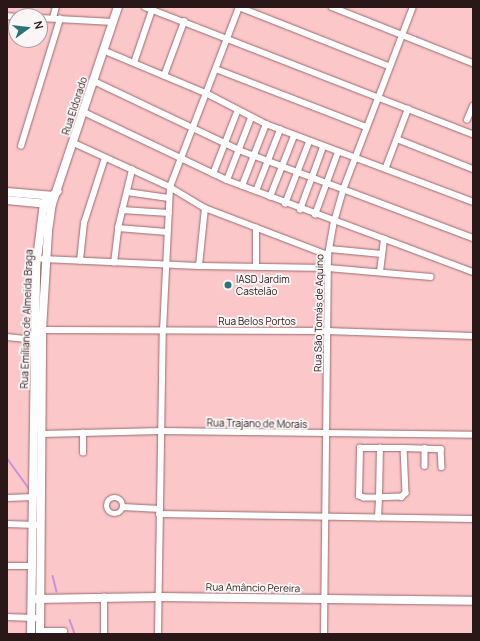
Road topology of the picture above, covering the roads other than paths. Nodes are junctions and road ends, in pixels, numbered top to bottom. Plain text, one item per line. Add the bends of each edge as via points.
1 (56, 7) edge
2 (112, 7) edge
3 (118, 7) edge
4 (146, 7) edge
5 (239, 7) edge
6 (332, 7) edge
7 (413, 7) edge
8 (152, 10) junction
9 (48, 18) edge
10 (53, 18) junction
11 (60, 19) junction
12 (184, 22) junction
13 (111, 23) junction
14 (402, 35) junction
15 (227, 38) junction
16 (103, 50) junction
17 (134, 62) junction
18 (473, 63) edge
19 (389, 66) junction
20 (216, 69) junction
21 (164, 76) junction
22 (94, 81) junction
23 (206, 93) junction
24 (378, 97) junction
25 (473, 106) edge
26 (408, 109) junction
27 (84, 112) junction
28 (236, 112) junction
29 (251, 118) junction
30 (467, 120) dead end
31 (266, 124) junction
32 (192, 125) junction
33 (366, 127) junction
34 (280, 130) junction
35 (473, 134) edge
36 (294, 136) junction
37 (397, 139) junction
38 (309, 142) junction
39 (74, 143) junction
40 (225, 144) junction
41 (21, 146) dead end
42 (323, 147) junction
43 (238, 150) junction
44 (338, 152) junction
45 (254, 155) junction
46 (180, 156) junction
47 (355, 157) junction
48 (105, 158) junction
49 (268, 161) junction
50 (283, 166) junction
51 (386, 167) junction
52 (473, 169) edge
53 (132, 170) junction
54 (297, 172) junction
55 (213, 174) junction
56 (311, 178) junction
57 (228, 180) junction
58 (326, 183) junction
59 (242, 186) junction
60 (170, 187) junction
61 (343, 190) junction
62 (256, 191) junction
63 (7, 192) edge
64 (127, 192) junction
65 (270, 197) junction
66 (52, 198) junction
67 (169, 198) junction
68 (7, 200) edge
69 (473, 202) edge
70 (285, 204) junction
71 (205, 208) junction
72 (122, 210) junction
73 (300, 210) junction
74 (168, 213) junction
75 (315, 215) junction
76 (334, 222) junction
77 (118, 228) junction
78 (256, 228) junction
79 (167, 232) junction
80 (473, 238) edge
81 (384, 240) junction
82 (329, 252) junction
83 (382, 254) junction
84 (41, 258) junction
85 (80, 261) junction
86 (114, 263) junction
87 (165, 264) junction
88 (199, 266) junction
89 (256, 267) junction
90 (328, 268) junction
91 (380, 272) junction
92 (473, 272) edge
93 (431, 277) dead end
94 (42, 330) junction
95 (163, 331) junction
96 (327, 331) junction
97 (473, 336) edge
98 (32, 337) junction
99 (7, 338) edge
100 (161, 431) junction
101 (83, 433) junction
102 (42, 434) junction
103 (326, 434) junction
104 (473, 435) edge
105 (380, 448) junction
106 (404, 448) junction
107 (425, 448) junction
108 (83, 453) dead end
109 (425, 466) dead end
110 (442, 467) dead end
111 (33, 497) junction
112 (7, 498) edge
113 (378, 498) junction
114 (123, 507) dead end
115 (160, 511) junction
116 (326, 518) junction
117 (378, 518) junction
118 (473, 519) edge
119 (7, 524) edge
120 (36, 525) junction
121 (7, 566) edge
122 (32, 566) junction
123 (104, 597) junction
124 (159, 597) junction
125 (36, 599) junction
126 (325, 599) junction
127 (473, 601) edge
128 (7, 617) edge
129 (36, 618) junction
130 (64, 631) dead end
131 (40, 632) edge
132 (31, 634) edge
133 (104, 634) edge
134 (158, 634) edge
135 (324, 634) edge

1 - 10 street
2 - 13 street, Rua Eldorado
3 - 13 street, Rua Eldorado
4 - 8 street
5 - 15 street
5 - 19 street
6 - 14 street
7 - 14 street, Rua São Tomás de Aquino
8 - 12 street
8 - 17 street
9 - 10 street
10 - 11 street
11 - 13 street
11 - 41 street
12 - 15 street
12 - 21 street
13 - 16 street, Rua Eldorado
14 - 18 street
14 - 19 street, Rua São Tomás de Aquino
15 - 20 street
15 - 24 street
16 - 17 street
16 - 22 street, Rua Eldorado
17 - 21 street
19 - 24 street, Rua São Tomás de Aquino
20 - 23 street
20 - 33 street
21 - 23 street
22 - 27 street, Rua Eldorado
22 - 32 street
23 - 28 street
23 - 32 street
24 - 26 street
24 - 33 street, Rua São Tomás de Aquino
25 - 30 street
26 - 35 street
26 - 37 street
27 - 39 street, Rua Eldorado
27 - 46 street
28 - 29 street
28 - 40 street
29 - 31 street
29 - 43 street
31 - 34 street
31 - 45 street
32 - 40 street
32 - 46 street
33 - 47 street, Rua São Tomás de Aquino
34 - 36 street
34 - 49 street
36 - 38 street
36 - 50 street
37 - 51 street
37 - 52 street
38 - 42 street
38 - 54 street
39 - 48 street
39 - 66 street, Rua Eldorado
40 - 43 street
40 - 55 street
42 - 44 street
42 - 56 street
43 - 45 street
43 - 57 street
44 - 47 street
44 - 58 street
45 - 49 street
45 - 59 street
46 - 55 street
46 - 60 street
47 - 51 street
47 - 61 street, Rua São Tomás de Aquino
48 - 53 street
48 - 85 street via 84,223
49 - 50 street
49 - 62 street
50 - 54 street
50 - 65 street
51 - 69 street
53 - 60 street
53 - 64 street
54 - 56 street
54 - 70 street
55 - 57 street
56 - 58 street
56 - 73 street
57 - 59 street
58 - 61 street
58 - 75 street
59 - 62 street
60 - 67 street
60 - 71 street
61 - 76 street, Rua São Tomás de Aquino
61 - 80 street
62 - 65 street
63 - 66 street
64 - 67 street
64 - 72 street
65 - 70 street
66 - 68 street
66 - 84 street, Rua Emíliano de Almeida Braga
67 - 74 street
70 - 73 street
71 - 78 street
71 - 88 street
72 - 74 street
72 - 77 street
73 - 75 street
74 - 79 street
75 - 76 street
76 - 81 street
76 - 82 street, Rua São Tomás de Aquino
77 - 79 street
77 - 86 street
78 - 82 street
78 - 89 street
79 - 87 street
81 - 83 street
81 - 92 street
82 - 83 street
82 - 90 street, Rua São Tomás de Aquino
83 - 91 street
84 - 85 street
84 - 94 street, Rua Emíliano de Almeida Braga
84 - 98 street, Rua Emíliano de Almeida Braga
85 - 86 street
86 - 87 street
87 - 88 street
87 - 95 street
88 - 89 street
89 - 90 street
90 - 91 street
90 - 96 street, Rua São Tomás de Aquino
91 - 93 street
94 - 95 street, Rua Belos Portos
94 - 102 street, Rua Emíliano de Almeida Braga
95 - 96 street, Rua Belos Portos
95 - 100 street
96 - 97 street, Rua Belos Portos
96 - 103 street, Rua São Tomás de Aquino
98 - 99 street
98 - 111 street, Rua Emíliano de Almeida Braga
100 - 101 street, Rua Trajano de Morais
100 - 103 street, Rua Trajano de Morais
100 - 115 street
101 - 102 street, Rua Trajano de Morais
101 - 108 street
102 - 120 street, Rua Emíliano de Almeida Braga
103 - 104 street, Rua Trajano de Morais
103 - 116 street, Rua São Tomás de Aquino
105 - 106 street
105 - 113 street
105 - 113 street via 360,448 358,492 364,498
106 - 107 street
106 - 113 street via 404,495
107 - 109 street
107 - 110 street via 441,449
111 - 112 street
111 - 120 street, Rua Emíliano de Almeida Braga
113 - 117 street
114 - 115 street
115 - 116 street
115 - 124 street
116 - 117 street
116 - 126 street, Rua São Tomás de Aquino
117 - 118 street
119 - 120 street
120 - 122 street, Rua Emíliano de Almeida Braga
120 - 125 street, Rua Emíliano de Almeida Braga
121 - 122 street
122 - 125 street, Rua Emíliano de Almeida Braga
123 - 124 street, Rua Amâncio Pereira
123 - 125 street, Rua Amâncio Pereira
123 - 133 street
124 - 126 street, Rua Amâncio Pereira
124 - 134 street
125 - 129 street, Rua Emíliano de Almeida Braga
126 - 127 street, Rua Amâncio Pereira
126 - 135 street, Rua São Tomás de Aquino
128 - 129 street
129 - 131 street, Rua Emíliano de Almeida Braga
129 - 132 street, Rua Emíliano de Almeida Braga
130 - 131 street

